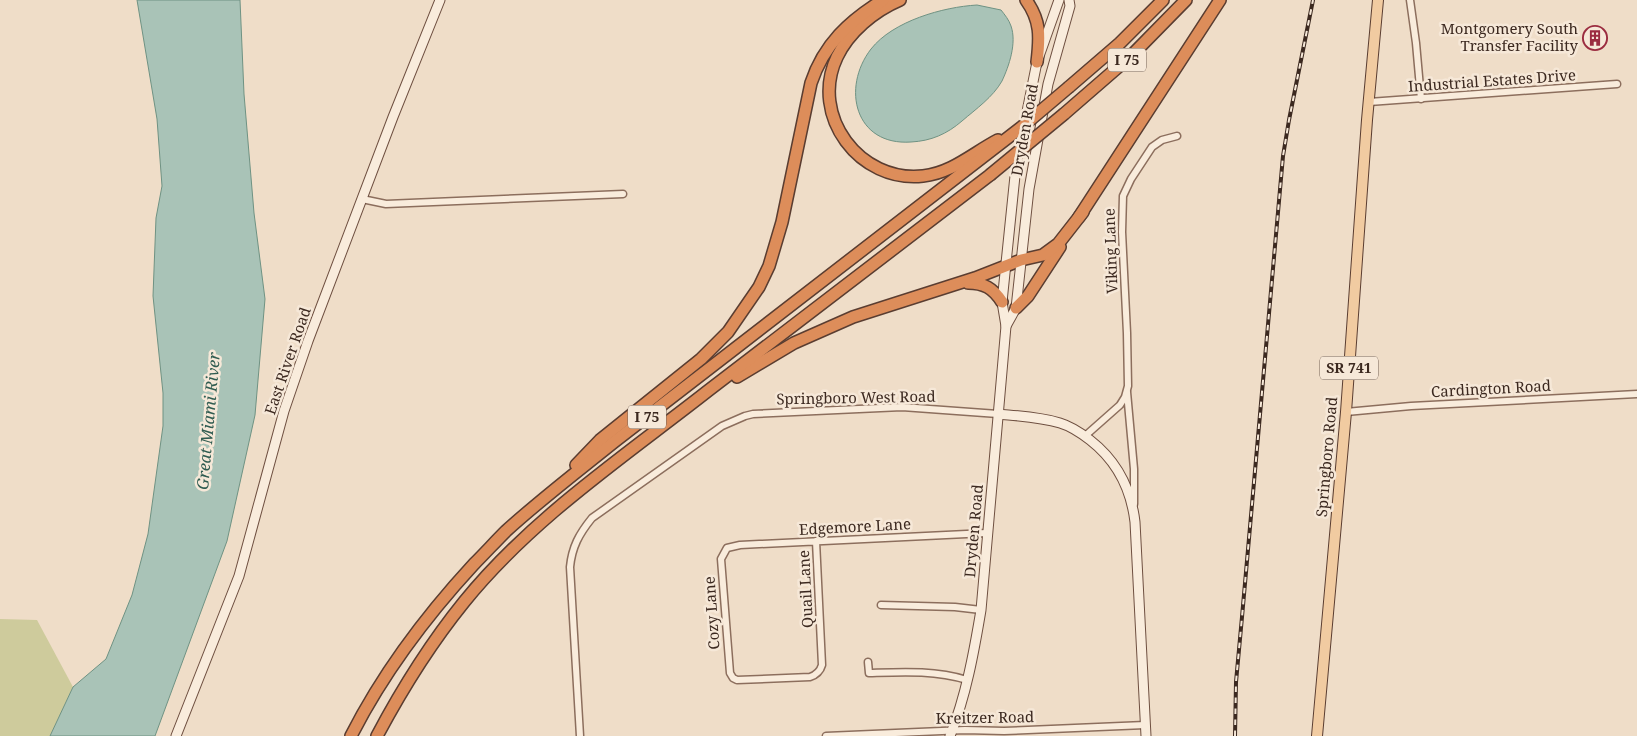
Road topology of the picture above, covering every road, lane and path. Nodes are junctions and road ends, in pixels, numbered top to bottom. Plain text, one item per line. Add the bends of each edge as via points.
1 (440, 0) edge
2 (883, 0) edge
3 (900, 0) edge
4 (1026, 0) edge
5 (1059, 0) edge
6 (1068, 0) edge
7 (1163, 0) edge
8 (1186, 0) edge
9 (1220, 0) edge
10 (1378, 0) edge
11 (1410, 0) edge
12 (1037, 62) junction
13 (1617, 84) dead end
14 (1420, 99) junction
15 (1369, 102) junction
16 (1178, 136) dead end
17 (996, 144) junction
18 (623, 194) dead end
19 (362, 199) junction
20 (1083, 212) junction
21 (1021, 260) junction
22 (1006, 267) junction
23 (954, 285) junction
24 (1002, 302) junction
25 (1016, 308) junction
26 (1006, 326) junction
27 (1127, 391) junction
28 (1637, 394) edge
29 (684, 410) junction
30 (1346, 412) junction
31 (998, 414) junction
32 (1084, 436) junction
33 (552, 491) junction
34 (1133, 508) junction
35 (987, 533) junction
36 (816, 541) junction
37 (725, 550) joint
38 (881, 605) dead end
39 (981, 610) junction
40 (868, 662) dead end
41 (730, 676) joint
42 (967, 680) junction
43 (1145, 725) junction
44 (951, 733) edge
45 (176, 736) edge
46 (350, 736) edge
47 (377, 736) edge
48 (580, 736) edge
49 (826, 736) edge
50 (1146, 736) edge
51 (1317, 736) edge

1 - 19 street, East River Road
2 - 33 highway via 844,29 815,69 776,243 759,287 744,310 701,359 600,440
3 - 17 highway via 856,30 836,59 830,80 829,105 834,122 848,145 878,169 900,176 924,176 956,165
4 - 12 highway via 1038,21
5 - 12 street, Dryden Road
6 - 21 street, Dryden Road via 1070,6 1046,94 1028,190
7 - 17 highway, I 75, bridge via 1069,87
8 - 29 highway, I 75, bridge via 1132,55 1064,114
9 - 20 highway
10 - 15 main road, Springboro Road / SR 741
11 - 14 street
12 - 22 street, Dryden Road via 1016,166
13 - 14 street, Industrial Estates Drive
14 - 15 street, Industrial Estates Drive
15 - 30 main road, Springboro Road / SR 741
16 - 27 street, Viking Lane via 1162,140 1152,147 1123,196
17 - 33 highway, I 75
18 - 19 street via 386,204
19 - 45 street, East River Road via 292,386 239,576
20 - 21 highway via 1053,249 1038,257
20 - 25 highway via 1028,296
21 - 22 highway
21 - 25 street, Dryden Road
22 - 23 highway
22 - 24 street, Dryden Road
23 - 24 highway via 985,285
23 - 29 highway via 853,317 794,343
24 - 26 street, Dryden Road
25 - 26 street, Dryden Road
26 - 31 street, Dryden Road
27 - 32 street via 1120,405
27 - 34 street, Viking Lane via 1134,469
28 - 30 street, Cardington Road
29 - 47 highway, I 75 via 566,502 483,580 421,660
30 - 51 main road, Springboro Road / SR 741
31 - 32 street, Springboro West Road via 1061,423
31 - 35 street, Dryden Road
31 - 48 street, Springboro West Road via 902,407 745,416 722,426 592,518 576,539 570,567
32 - 34 street, Springboro West Road via 1114,463 1127,486
33 - 46 highway, I 75 via 505,532 451,589 392,666
34 - 43 street, Springboro West Road
35 - 36 street, Edgemore Lane
35 - 39 street, Dryden Road
36 - 37 street, Edgemore Lane via 740,545
36 - 41 street, Quail Lane via 821,669 810,677 737,680
37 - 41 street, Cozy Lane via 721,559
38 - 39 street
39 - 42 street, Dryden Road
40 - 42 street via 868,673 925,672
42 - 44 street, Dryden Road
43 - 44 street, Kreitzer Road
43 - 50 street, Springboro West Road
44 - 49 street, Kreitzer Road

